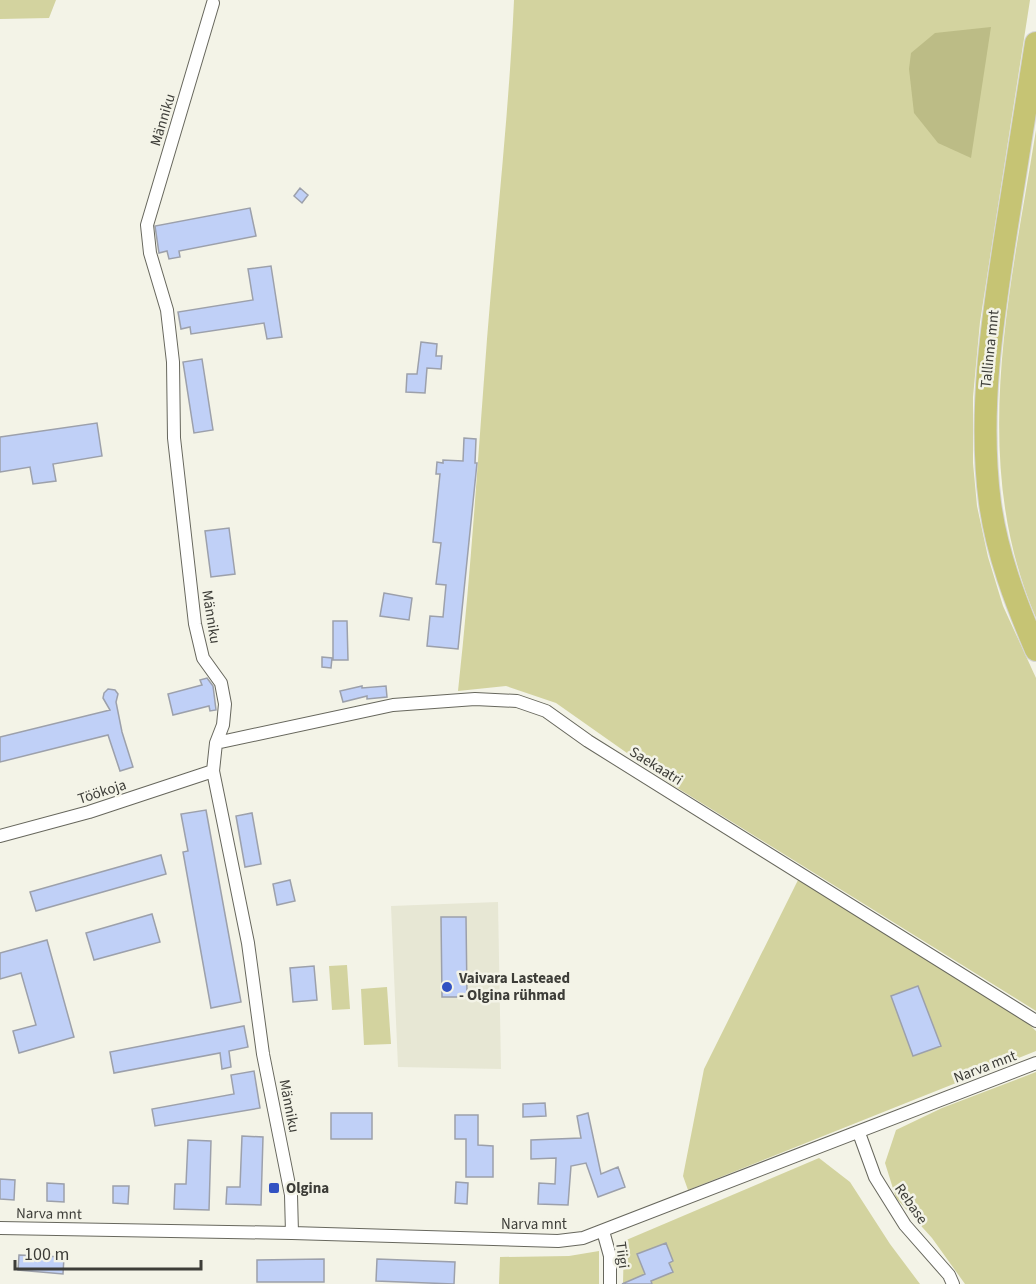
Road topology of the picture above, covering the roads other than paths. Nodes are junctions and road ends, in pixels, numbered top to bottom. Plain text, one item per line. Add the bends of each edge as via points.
1 (213, 3) dead end
2 (1036, 44) edge
3 (1036, 650) edge
4 (216, 743) junction
5 (213, 771) junction
6 (0, 837) edge
7 (1036, 1021) edge
8 (1036, 1063) edge
9 (859, 1133) junction
10 (0, 1228) edge
11 (603, 1231) junction
12 (292, 1233) junction
13 (610, 1284) edge
14 (953, 1284) edge

1 - 4 street, Männiku via 146,235 167,310 174,438 195,624 203,658 221,683 225,704
2 - 3 highway, Tallinna mnt via 994,310 985,401 992,514 1001,557
4 - 5 street, Männiku
4 - 7 street, Saekaatri via 393,705 475,699 517,701 546,711
5 - 6 street, Töökoja
5 - 12 street, Männiku via 248,942 263,1054 291,1195
8 - 9 street, Narva mnt
9 - 11 street, Narva mnt
9 - 14 street, Rebase via 875,1177 905,1225
10 - 12 street, Narva mnt
11 - 12 street, Narva mnt via 558,1241
11 - 13 street, Tiigi via 610,1256

